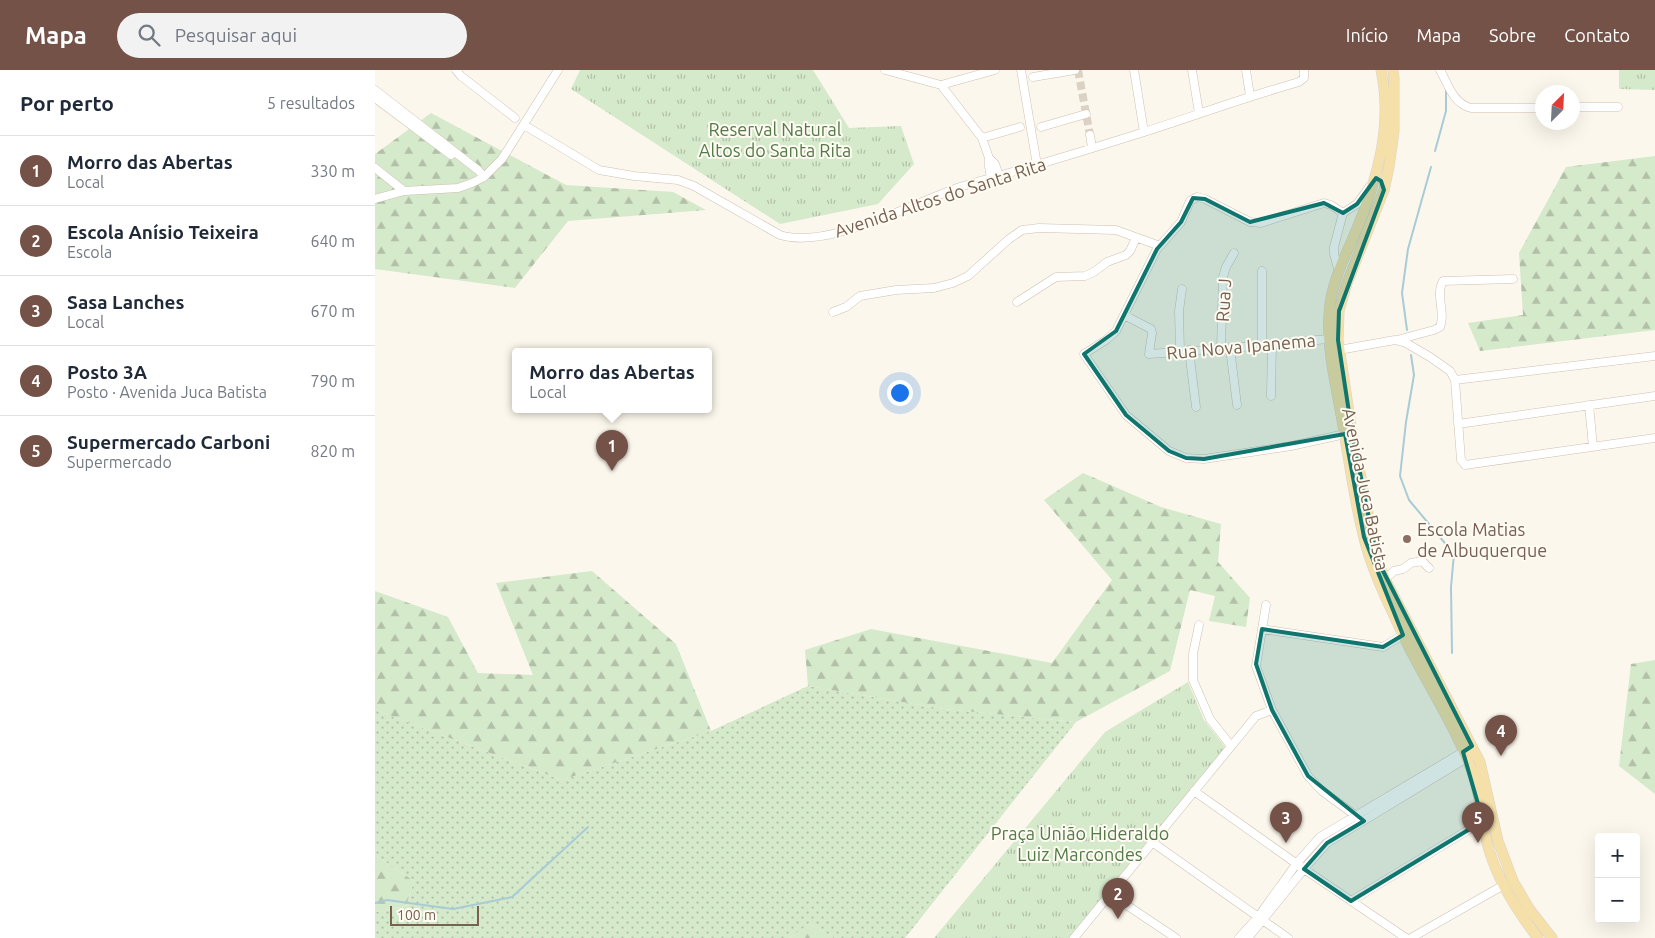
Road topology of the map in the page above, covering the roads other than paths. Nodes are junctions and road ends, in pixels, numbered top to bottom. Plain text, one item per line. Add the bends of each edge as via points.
1 (456, 70) edge
2 (558, 70) edge
3 (885, 70) edge
4 (995, 70) edge
5 (1021, 70) edge
6 (1075, 70) edge
7 (1134, 70) edge
8 (1192, 70) edge
9 (1246, 70) edge
10 (1304, 70) edge
11 (1381, 70) edge
12 (1393, 70) edge
13 (1440, 70) edge
14 (1033, 77) dead end
15 (941, 85) junction
16 (375, 90) edge
17 (1250, 96) junction
18 (375, 98) edge
19 (385, 102) junction
20 (1580, 107) edge
21 (1618, 107) dead end
22 (1535, 108) edge
23 (1199, 113) junction
24 (1086, 114) dead end
25 (515, 118) dead end
26 (523, 125) junction
27 (1020, 126) dead end
28 (1041, 127) dead end
29 (1144, 132) junction
30 (1090, 136) tunnel mouth
31 (982, 138) junction
32 (1092, 148) junction
33 (1037, 165) junction
34 (375, 168) edge
35 (484, 177) junction
36 (995, 177) junction
37 (1376, 178) junction
38 (1384, 190) junction
39 (404, 191) junction
40 (375, 199) edge
41 (1343, 212) junction
42 (1136, 238) junction
43 (1159, 246) junction
44 (1334, 247) junction
45 (1360, 250) junction
46 (1234, 253) dead end
47 (1345, 256) junction
48 (1262, 271) dead end
49 (1339, 272) junction
50 (1513, 279) dead end
51 (1181, 289) dead end
52 (1017, 302) dead end
53 (833, 312) dead end
54 (1124, 315) junction
55 (1328, 339) junction
56 (1395, 340) junction
57 (1272, 344) junction
58 (1262, 345) junction
59 (1230, 348) junction
60 (1221, 349) junction
61 (1339, 350) junction
62 (1185, 351) junction
63 (1655, 356) edge
64 (1455, 380) junction
65 (1271, 396) dead end
66 (1655, 396) edge
67 (1237, 405) dead end
68 (1589, 405) junction
69 (1197, 407) dead end
70 (1458, 424) junction
71 (1345, 434) junction
72 (1655, 438) edge
73 (1593, 447) junction
74 (1429, 568) dead end
75 (1385, 579) junction
76 (1266, 605) dead end
77 (1199, 625) dead end
78 (1262, 629) junction
79 (1403, 635) junction
80 (1273, 710) junction
81 (1231, 746) junction
82 (1469, 752) junction
83 (1194, 791) junction
84 (1356, 815) junction
85 (1363, 821) junction
86 (1483, 821) junction
87 (1152, 842) junction
88 (1297, 863) junction
89 (1304, 869) junction
90 (1503, 886) junction
91 (1110, 894) junction
92 (1351, 901) junction
93 (1260, 919) junction
94 (1074, 938) edge
95 (1176, 938) edge
96 (1239, 938) edge
97 (1248, 938) edge
98 (1288, 938) edge
99 (1406, 938) edge
100 (1411, 938) edge
101 (1538, 938) edge
102 (1552, 938) edge

1 - 25 street
2 - 26 street
3 - 15 street
4 - 15 street
5 - 33 street
6 - 14 street
7 - 29 street
8 - 23 street
9 - 17 street
10 - 17 street, Avenida Altos do Santa Rita via 1299,82
11 - 37 main road, Avenida Juca Batista via 1386,90 1385,126
12 - 38 main road, Avenida Juca Batista via 1394,131
13 - 22 street via 1462,106
15 - 31 street
16 - 19 street
17 - 23 street, Avenida Altos do Santa Rita
18 - 19 street
19 - 35 street
20 - 21 street
23 - 29 street, Avenida Altos do Santa Rita
24 - 28 street
26 - 35 street via 502,159
26 - 36 street, Avenida Altos do Santa Rita via 599,170 677,180 694,186 780,235 791,238 827,234 871,223 919,202
27 - 31 street
29 - 32 street, Avenida Altos do Santa Rita
30 - 32 street
31 - 36 street
32 - 33 street, Avenida Altos do Santa Rita
33 - 36 street, Avenida Altos do Santa Rita
34 - 39 street
35 - 39 street via 458,188
37 - 38 main road
37 - 41 street via 1357,204
37 - 47 main road, Avenida Juca Batista
38 - 45 main road, Avenida Juca Batista
39 - 40 street
41 - 43 street via 1324,203 1261,223 1250,222 1197,197 1190,201 1181,222
41 - 44 street
42 - 43 street
42 - 52 street via 1126,255 1085,276 1056,277
42 - 53 street via 1116,230 1098,228 1022,230 968,276 953,283 860,296
43 - 54 street
44 - 47 street via 1337,253
44 - 49 street
45 - 47 main road
45 - 61 main road, Avenida Juca Batista via 1339,311
46 - 60 street, Rua J via 1223,277
47 - 49 main road, Avenida Juca Batista
48 - 58 street
49 - 55 main road, Avenida Juca Batista via 1329,312
50 - 56 street via 1443,281 1440,287 1440,327
51 - 62 street via 1179,311
54 - 62 street, Rua Nova Ipanema via 1151,329 1149,354
54 - 71 street via 1116,331 1084,354 1126,415 1169,451 1186,458 1204,459
55 - 57 street, Rua Nova Ipanema
55 - 71 main road, Avenida Juca Batista
56 - 61 street
56 - 64 street via 1430,357 1451,371
57 - 58 street, Rua Nova Ipanema
57 - 65 street
58 - 59 street, Rua Nova Ipanema
59 - 60 street, Rua Nova Ipanema
59 - 67 street
60 - 62 street, Rua Nova Ipanema
61 - 75 main road, Avenida Juca Batista via 1377,559
62 - 69 street
63 - 64 street
64 - 70 street
66 - 68 street
68 - 70 street
68 - 73 street
70 - 73 street via 1461,460 1465,465
71 - 79 main road, Avenida Juca Batista via 1363,537
72 - 73 street
74 - 75 street via 1421,561 1411,563
75 - 82 main road, Avenida Juca Batista
76 - 78 street
77 - 81 street via 1193,654 1193,680 1210,719
78 - 79 street via 1383,647
78 - 80 street via 1257,666
79 - 82 main road, Avenida Juca Batista
80 - 81 street via 1256,716
80 - 84 street via 1308,776 1322,791
81 - 83 street
82 - 84 street
82 - 85 street
82 - 86 main road, Avenida Juca Batista
82 - 102 main road, Avenida Juca Batista via 1480,762 1498,841 1513,880 1530,910
83 - 87 street
83 - 88 street
84 - 85 street
84 - 88 street via 1320,837
85 - 89 street via 1327,843
86 - 90 main road, Avenida Juca Batista
86 - 92 street
87 - 91 street
87 - 93 street
88 - 89 street
88 - 93 street
89 - 92 street
89 - 93 street
90 - 100 street
90 - 101 main road, Avenida Juca Batista
91 - 94 street
91 - 95 street
92 - 99 street
93 - 96 street
93 - 97 street
93 - 98 street

